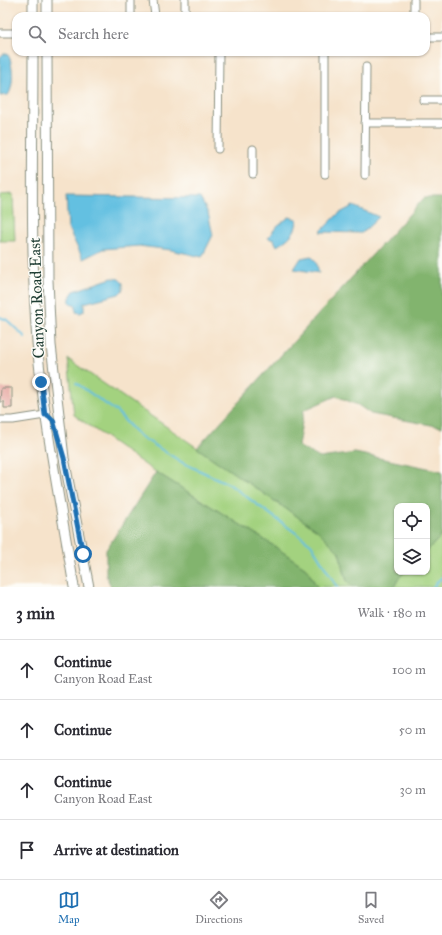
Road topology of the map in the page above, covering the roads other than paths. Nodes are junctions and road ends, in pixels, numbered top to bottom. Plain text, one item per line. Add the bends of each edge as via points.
1 (33, 0) edge
2 (47, 0) edge
3 (131, 0) edge
4 (153, 0) edge
5 (185, 0) edge
6 (414, 0) edge
7 (33, 12) edge
8 (47, 12) edge
9 (131, 12) edge
10 (154, 12) edge
11 (185, 12) edge
12 (414, 12) edge
13 (0, 33) edge
14 (12, 33) edge
15 (430, 37) edge
16 (442, 37) edge
17 (33, 56) edge
18 (47, 56) edge
19 (219, 56) edge
20 (325, 56) edge
21 (366, 67) dead end
22 (423, 100) dead end
23 (441, 100) dead end
24 (365, 123) junction
25 (441, 123) dead end
26 (218, 149) dead end
27 (253, 149) dead end
28 (253, 174) dead end
29 (325, 174) dead end
30 (365, 174) dead end
31 (45, 415) junction
32 (0, 420) edge
33 (64, 458) junction
34 (74, 587) edge
35 (89, 587) edge

1 - 7 main road
2 - 8 main road
3 - 9 street
4 - 10 street
5 - 11 street
6 - 12 street
13 - 14 street
15 - 16 street
17 - 31 main road, Canyon Road East via 33,278
18 - 33 main road, Canyon Road East via 48,280 51,346
19 - 26 street
20 - 29 street
21 - 24 street
22 - 23 street
24 - 25 street
24 - 30 street
27 - 28 street
31 - 32 street
31 - 33 main road via 53,420
31 - 34 main road, Canyon Road East
33 - 35 main road, Canyon Road East

